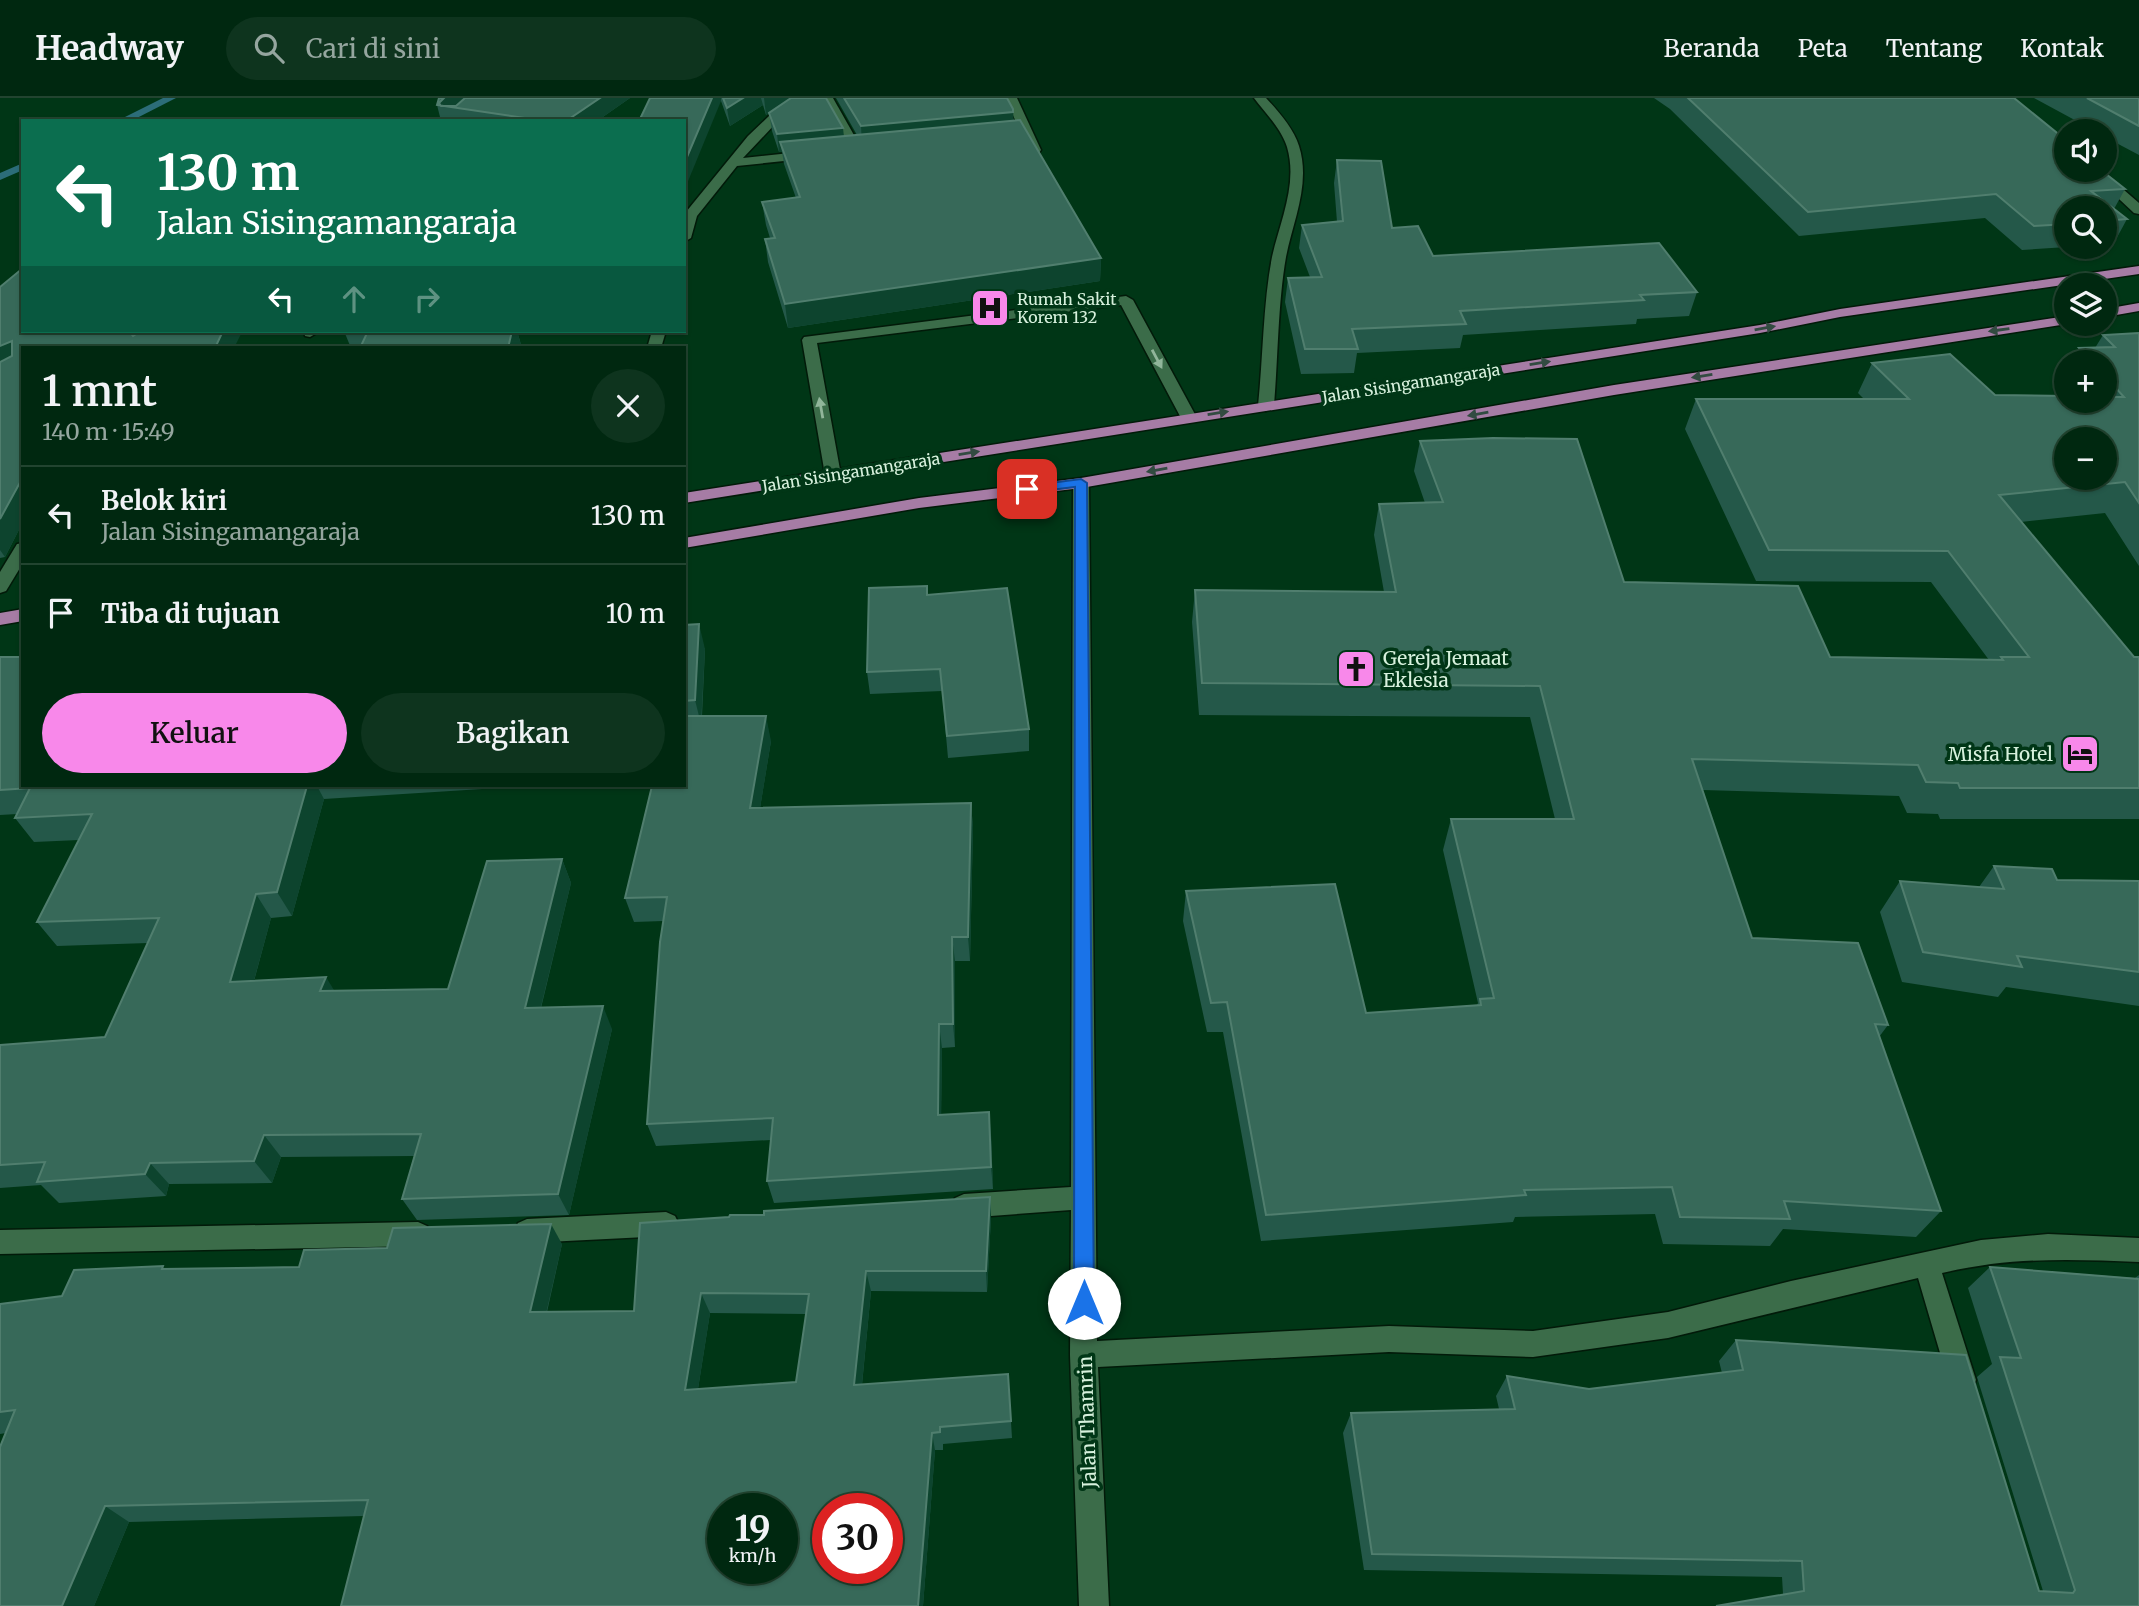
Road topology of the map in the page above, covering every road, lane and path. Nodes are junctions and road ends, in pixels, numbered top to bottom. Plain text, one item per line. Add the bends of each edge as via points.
1 (809, 98) edge
2 (827, 98) edge
3 (1011, 98) edge
4 (1260, 98) edge
5 (733, 163) junction
6 (1042, 165) edge
7 (2108, 182) edge
8 (2139, 210) edge
9 (687, 215) edge
10 (2139, 270) edge
11 (2139, 307) edge
12 (2117, 311) edge
13 (2054, 322) edge
14 (1266, 406) junction
15 (1189, 418) junction
16 (833, 475) junction
17 (1081, 483) junction
18 (686, 498) edge
19 (686, 543) edge
20 (21, 551) edge
21 (0, 587) edge
22 (21, 615) edge
23 (0, 619) edge
24 (1084, 1198) junction
25 (945, 1207) edge
26 (696, 1222) edge
27 (504, 1232) edge
28 (437, 1234) edge
29 (0, 1242) edge
30 (2139, 1250) edge
31 (1927, 1265) junction
32 (1084, 1355) junction
33 (1970, 1409) edge
34 (1094, 1606) edge

1 - 5 street via 764,127
2 - 5 street via 850,151
3 - 6 street via 1021,136
4 - 14 street via 1293,146 1296,172 1295,198 1279,258
5 - 9 street
7 - 8 street
14 -> 10 main road, Jalan Sisingamangaraja via 1840,313
11 - 12 main road
13 -> 17 main road via 1614,390
15 -> 14 main road, Jalan Sisingamangaraja
16 -> 15 main road, Jalan Sisingamangaraja
16 -> 15 street via 808,340 1125,300
16 - 18 main road, Jalan Sisingamangaraja
17 - 19 main road via 919,503
17 - 24 street, Jalan Thamrin
20 - 21 street
22 - 23 main road
24 - 25 street
24 - 32 street, Jalan Thamrin
26 - 27 street
28 - 29 street
30 - 31 street via 2048,1247 1981,1252
31 - 32 street via 1668,1325 1533,1344 1389,1339
31 - 33 street
32 - 34 street, Jalan Thamrin

